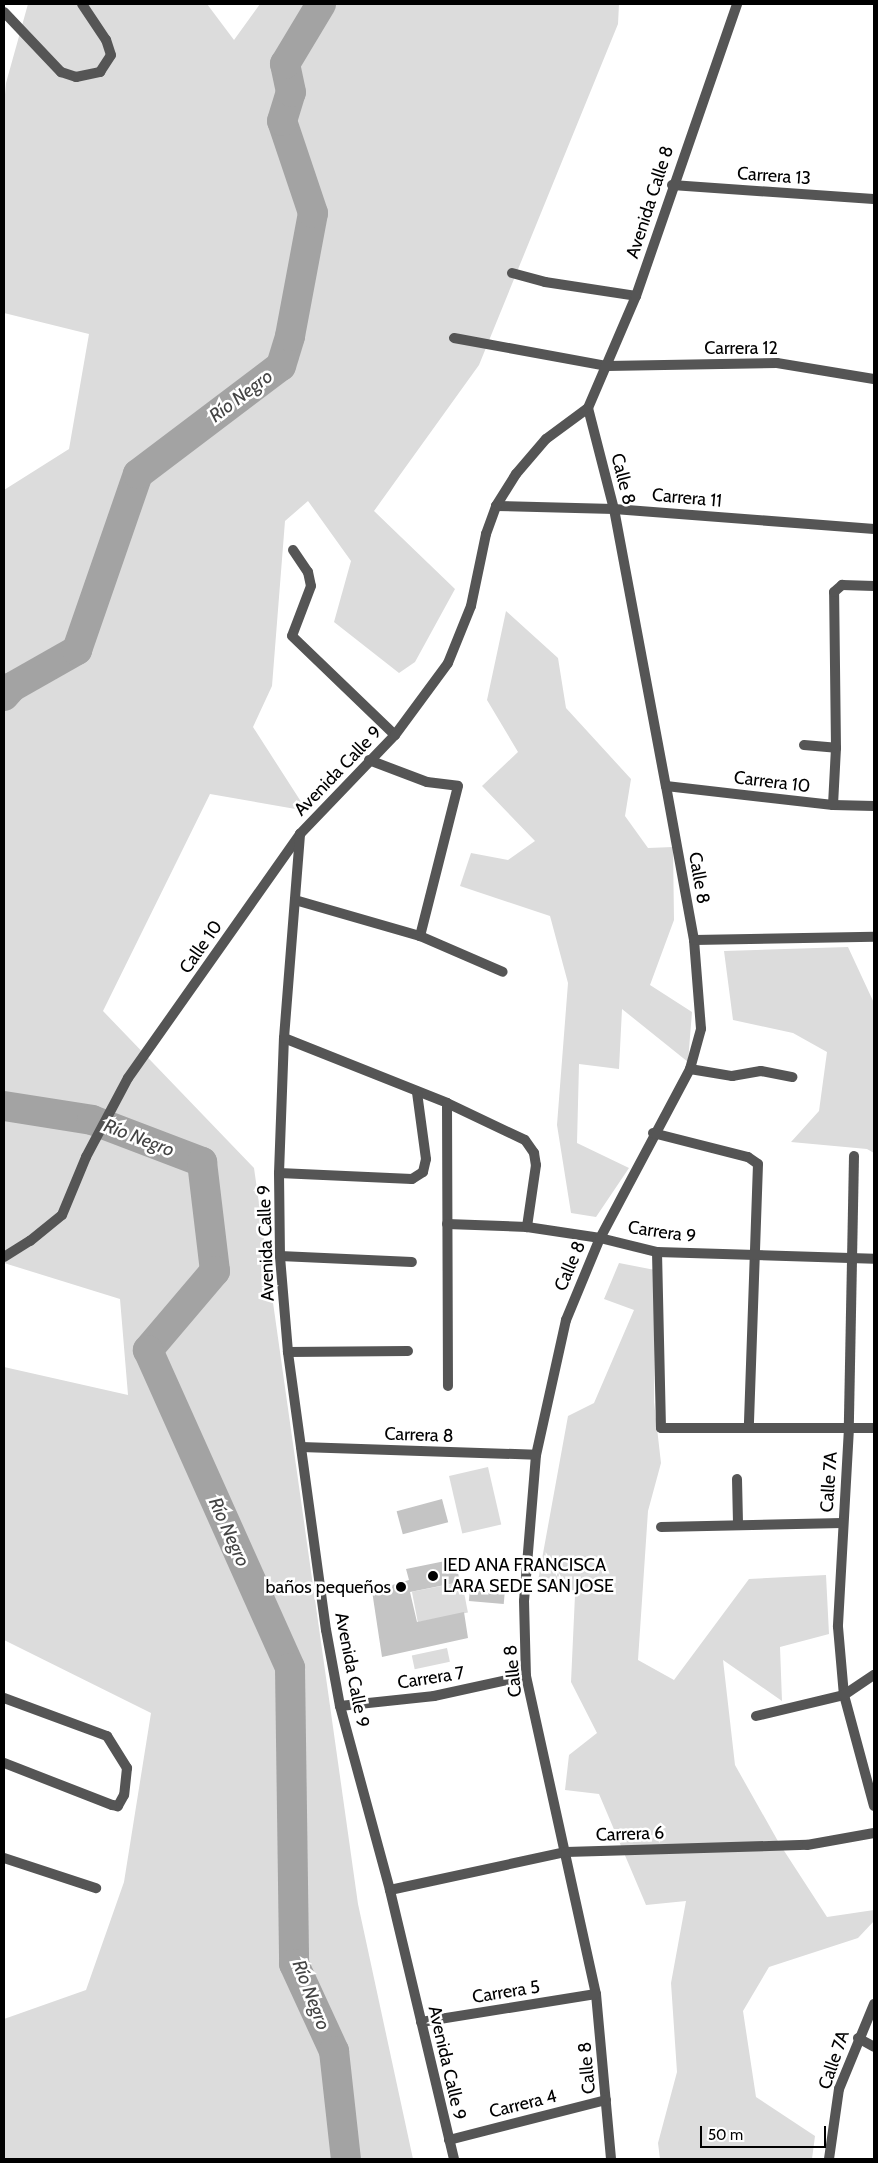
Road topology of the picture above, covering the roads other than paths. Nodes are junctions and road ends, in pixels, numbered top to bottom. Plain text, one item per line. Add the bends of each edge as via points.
1 (82, 4) edge
2 (737, 4) edge
3 (4, 12) edge
4 (672, 185) junction
5 (874, 199) edge
6 (512, 273) dead end
7 (636, 296) junction
8 (454, 338) dead end
9 (607, 366) junction
10 (874, 378) edge
11 (588, 408) junction
12 (496, 506) junction
13 (614, 508) junction
14 (874, 529) edge
15 (292, 550) dead end
16 (874, 586) edge
17 (395, 735) junction
18 (804, 745) dead end
19 (836, 748) junction
20 (369, 760) junction
21 (666, 786) junction
22 (833, 805) junction
23 (874, 806) edge
24 (300, 834) junction
25 (295, 900) junction
26 (420, 936) junction
27 (874, 937) edge
28 (694, 940) junction
29 (503, 972) dead end
30 (284, 1038) junction
31 (690, 1069) junction
32 (792, 1077) dead end
33 (417, 1092) junction
34 (447, 1103) junction
35 (653, 1133) junction
36 (854, 1156) dead end
37 (279, 1173) junction
38 (448, 1224) junction
39 (527, 1227) junction
40 (600, 1238) junction
41 (657, 1252) junction
42 (280, 1256) junction
43 (4, 1257) edge
44 (753, 1257) junction
45 (874, 1259) edge
46 (854, 1260) junction
47 (412, 1262) dead end
48 (408, 1351) dead end
49 (288, 1352) junction
50 (448, 1386) dead end
51 (749, 1428) junction
52 (849, 1428) junction
53 (874, 1428) edge
54 (301, 1447) junction
55 (536, 1455) junction
56 (737, 1479) dead end
57 (842, 1523) junction
58 (738, 1524) junction
59 (661, 1527) dead end
60 (874, 1675) edge
61 (526, 1676) junction
62 (844, 1695) junction
63 (4, 1698) edge
64 (340, 1706) junction
65 (756, 1716) dead end
66 (4, 1763) edge
67 (874, 1806) edge
68 (874, 1833) edge
69 (566, 1852) junction
70 (4, 1858) edge
71 (96, 1888) dead end
72 (390, 1890) junction
73 (596, 1994) junction
74 (874, 2004) edge
75 (421, 2022) junction
76 (858, 2038) junction
77 (874, 2047) edge
78 (606, 2100) junction
79 (449, 2140) junction
80 (454, 2159) edge
81 (611, 2159) edge
82 (829, 2159) edge

1 - 3 street via 106,40 111,55 100,72 76,77 61,72
2 - 4 street, Avenida Calle 8
4 - 5 street, Carrera 13
4 - 7 street, Avenida Calle 8
6 - 7 street via 545,282
7 - 9 street, Avenida Calle 8
8 - 9 street, Carrera 12
9 - 10 street, Carrera 12 via 777,363
9 - 11 street, Avenida Calle 8
11 - 12 street, Avenida Calle 9 via 546,439 516,474
11 - 13 street, Calle 8
12 - 13 street, Carrera 11
12 - 17 street, Avenida Calle 9 via 486,534 471,606 454,650
13 - 14 street, Carrera 11
13 - 21 street, Calle 8
15 - 17 street via 308,572 311,586 292,636
16 - 19 street via 842,585 834,592
17 - 20 street, Avenida Calle 9
18 - 19 street
19 - 22 street
20 - 24 street, Avenida Calle 9
20 - 26 street via 427,782 458,786
21 - 22 street, Carrera 10
21 - 28 street, Calle 8
22 - 23 street, Carrera 10
24 - 25 street, Avenida Calle 9
24 - 43 street, Calle 10 via 128,1078 86,1158 62,1215
25 - 26 street
25 - 30 street, Avenida Calle 9
26 - 29 street
27 - 28 street
28 - 31 street, Calle 8 via 701,1029
30 - 33 street
30 - 37 street, Avenida Calle 9
31 - 32 street via 732,1076 761,1071
31 - 35 street, Calle 8
33 - 34 street
33 - 37 street via 426,1158 422,1172 412,1179
34 - 38 street
34 - 39 street via 525,1140 534,1153 536,1165
35 - 40 street, Calle 8
35 - 44 street via 748,1157 758,1164
36 - 46 street, Calle 7A
37 - 42 street, Avenida Calle 9
38 - 39 street, Carrera 9
38 - 50 street
39 - 40 street, Carrera 9
40 - 41 street, Carrera 9
40 - 55 street, Calle 8 via 566,1320
41 - 44 street, Carrera 9
41 - 51 street via 661,1428
42 - 47 street
42 - 49 street, Avenida Calle 9
44 - 46 street, Carrera 9
44 - 51 street
45 - 46 street, Carrera 9
46 - 52 street, Calle 7A
48 - 49 street
49 - 54 street, Avenida Calle 9
51 - 52 street
52 - 53 street
52 - 57 street, Calle 7A
54 - 55 street, Carrera 8
54 - 64 street, Avenida Calle 9 via 326,1630
55 - 61 street, Calle 8 via 524,1601
56 - 58 street
57 - 58 street
57 - 62 street, Calle 7A via 838,1627
58 - 59 street
60 - 62 street
61 - 64 street, Carrera 7 via 434,1696
61 - 69 street, Calle 8
62 - 65 street
62 - 67 street, Calle 7A
63 - 66 street via 107,1736 127,1768 124,1795 118,1806 112,1805
64 - 72 street, Avenida Calle 9
68 - 69 street, Carrera 6 via 807,1845
69 - 72 street, Carrera 6
69 - 73 street, Calle 8
70 - 71 street
72 - 75 street, Avenida Calle 9
73 - 75 street, Carrera 5
73 - 78 street, Calle 8
74 - 76 street, Calle 7A
75 - 79 street, Avenida Calle 9
76 - 77 street
76 - 82 street, Calle 7A via 839,2089
78 - 79 street, Carrera 4
78 - 81 street, Calle 8
79 - 80 street, Avenida Calle 9

